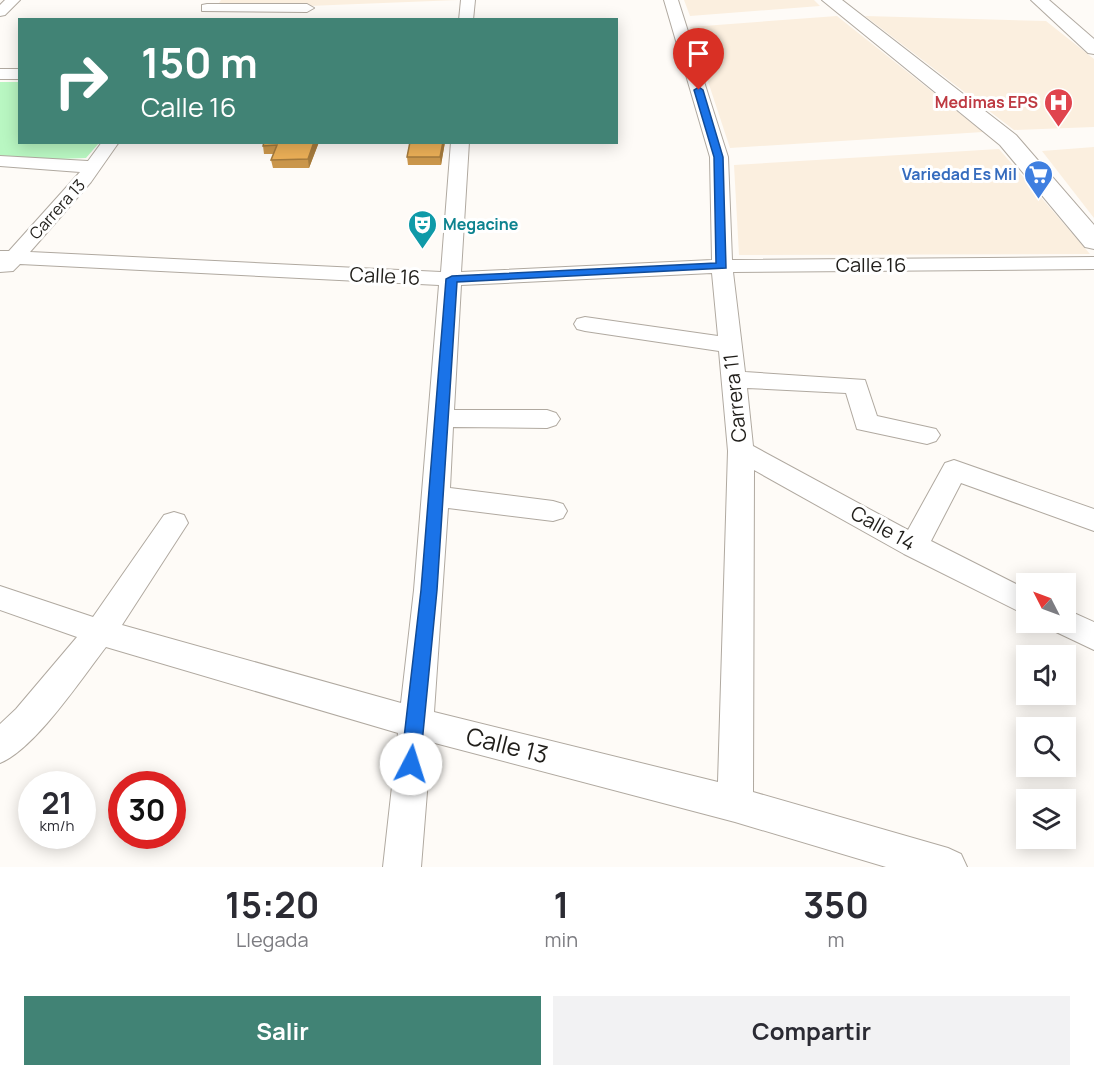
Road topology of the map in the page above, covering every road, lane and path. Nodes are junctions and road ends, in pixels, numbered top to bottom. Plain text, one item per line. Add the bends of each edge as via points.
1 (13, 0) edge
2 (468, 0) edge
3 (671, 0) edge
4 (831, 0) edge
5 (1039, 0) edge
6 (307, 8) dead end
7 (206, 9) edge
8 (0, 12) edge
9 (466, 18) edge
10 (1093, 47) edge
11 (0, 74) edge
12 (18, 74) edge
13 (110, 144) edge
14 (460, 144) edge
15 (0, 161) edge
16 (93, 167) junction
17 (1094, 242) edge
18 (7, 257) edge
19 (1094, 263) edge
20 (722, 266) junction
21 (0, 274) edge
22 (452, 279) junction
23 (585, 324) dead end
24 (730, 345) junction
25 (734, 379) junction
26 (442, 418) junction
27 (548, 419) dead end
28 (927, 435) dead end
29 (741, 451) junction
30 (436, 496) junction
31 (553, 510) dead end
32 (1094, 520) edge
33 (174, 523) dead end
34 (914, 546) junction
35 (0, 598) edge
36 (1016, 598) edge
37 (1076, 628) edge
38 (100, 632) junction
39 (1094, 637) edge
40 (414, 722) junction
41 (0, 747) edge
42 (735, 804) junction
43 (402, 867) edge
44 (948, 867) edge

1 - 8 street
2 - 9 street
3 - 20 street, Carrera 11 via 718,157
4 - 17 main road via 1008,140
5 - 10 street
6 - 7 street
11 - 12 street
13 - 16 street, Carrera 13
14 - 22 street
15 - 16 street
16 - 18 street, Carrera 13
18 - 21 street, Carrera 13
18 - 22 street, Calle 16
19 - 20 street, Calle 16
20 - 22 street, Calle 16
20 - 24 street, Carrera 11
22 - 26 street
23 - 24 street
24 - 25 street, Carrera 11
25 - 28 street via 856,386 866,423
25 - 29 street, Carrera 11
26 - 27 street
26 - 30 street
29 - 34 street, Calle 14
29 - 42 street, Carrera 11
30 - 31 street
30 - 40 street
32 - 34 street via 954,470
33 - 38 street
34 - 36 street, Calle 14
35 - 38 street, Calle 13
37 - 39 street
38 - 40 street, Calle 13
38 - 41 street via 28,720
40 - 42 street, Calle 13
40 - 43 street
42 - 44 street, Calle 13

